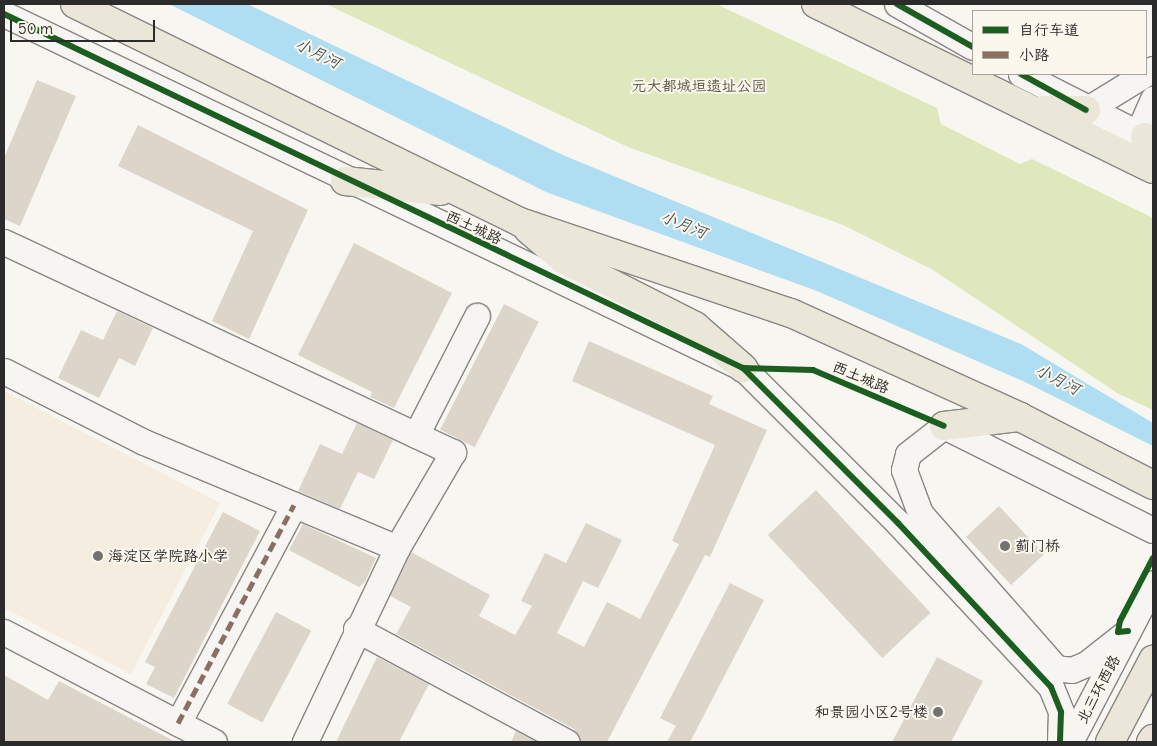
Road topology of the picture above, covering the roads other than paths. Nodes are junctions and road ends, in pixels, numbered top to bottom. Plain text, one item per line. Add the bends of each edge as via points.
1 (75, 4) edge
2 (816, 4) edge
3 (897, 4) edge
4 (4, 14) edge
5 (972, 45) edge
6 (1024, 75) edge
7 (1143, 75) edge
8 (1153, 99) edge
9 (1038, 110) junction
10 (1086, 110) junction
11 (1150, 141) edge
12 (1153, 169) edge
13 (345, 180) junction
14 (459, 193) junction
15 (520, 222) junction
16 (4, 242) edge
17 (477, 316) dead end
18 (743, 368) junction
19 (4, 371) edge
20 (1020, 417) junction
21 (944, 426) junction
22 (416, 434) junction
23 (1153, 485) edge
24 (294, 505) junction
25 (1153, 530) edge
26 (397, 548) junction
27 (1153, 583) edge
28 (356, 629) junction
29 (1128, 631) junction
30 (4, 632) edge
31 (1153, 660) edge
32 (1046, 715) dead end
33 (178, 724) junction
34 (1153, 739) edge
35 (214, 742) edge
36 (305, 742) edge
37 (567, 742) edge
38 (1042, 742) edge
39 (1060, 742) edge
40 (1070, 742) edge
41 (1110, 742) edge
42 (1151, 742) edge

1 - 14 highway, 西土城路
2 - 9 highway
3 - 5 street
4 - 13 street, 西土城路
6 - 10 street
7 - 10 street
8 - 11 street via 1141,126
9 - 10 highway
9 - 12 highway
10 - 11 street
13 - 14 highway
13 - 18 street, 西土城路
14 - 15 highway, 西土城路
15 - 18 highway via 563,260 695,326
15 - 20 highway, 西土城路 via 791,312
16 - 22 street
17 - 22 street
18 - 39 street, 西土城路 via 898,523 1051,687 1061,712
19 - 24 street via 144,442
20 - 21 highway
20 - 23 highway, 西土城路
21 - 25 street
21 - 29 street via 908,454 904,470 920,513 1033,643 1056,668 1072,670
22 - 26 street via 453,452
24 - 26 street
24 - 33 street
26 - 28 street
27 - 29 street, 北三环西路
28 - 36 street
28 - 37 street
29 - 40 street, 北三环西路
30 - 33 street
31 - 41 highway
32 - 38 street
33 - 35 street
34 - 42 highway

